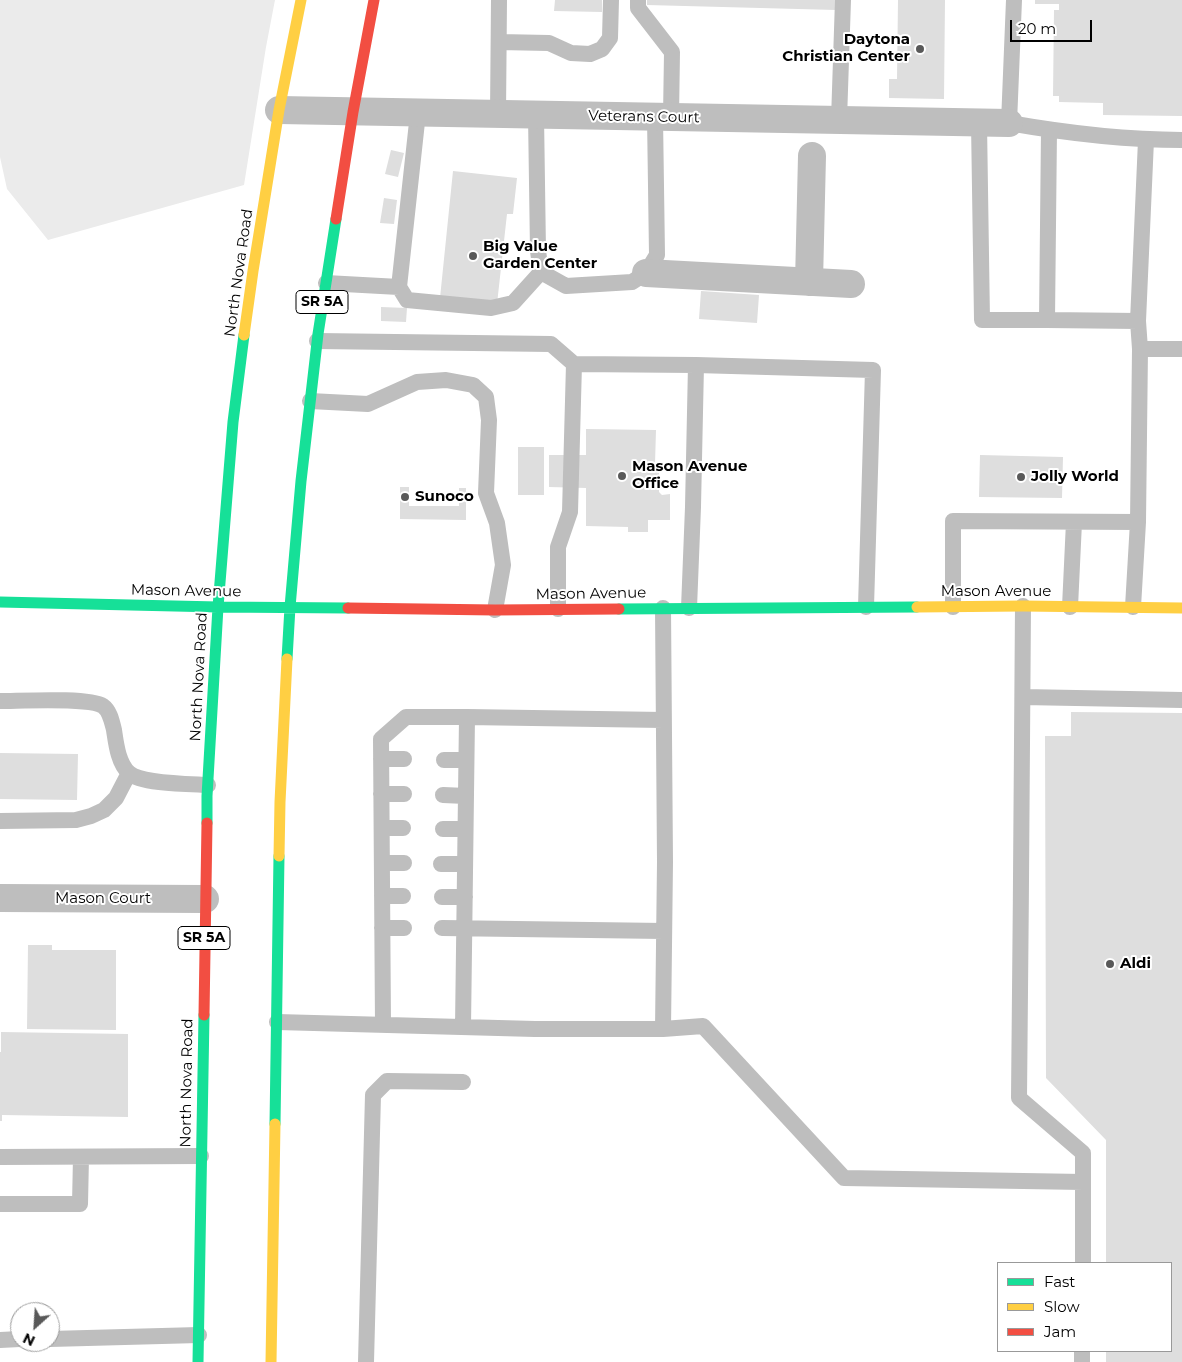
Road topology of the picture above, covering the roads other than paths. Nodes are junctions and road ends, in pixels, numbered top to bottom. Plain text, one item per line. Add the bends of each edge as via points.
1 (301, 0) edge
2 (374, 0) edge
3 (499, 0) edge
4 (611, 0) edge
5 (638, 0) edge
6 (843, 0) edge
7 (1014, 0) edge
8 (498, 42) junction
9 (279, 110) junction
10 (353, 112) junction
11 (418, 113) junction
12 (498, 114) junction
13 (536, 115) junction
14 (663, 117) junction
15 (839, 120) junction
16 (979, 123) junction
17 (1009, 123) junction
18 (1048, 130) junction
19 (1146, 140) junction
20 (1182, 140) edge
21 (812, 156) dead end
22 (541, 272) junction
23 (646, 273) junction
24 (809, 282) junction
25 (326, 283) junction
26 (851, 284) dead end
27 (399, 287) junction
28 (1048, 320) junction
29 (1138, 321) junction
30 (317, 341) junction
31 (1182, 349) edge
32 (1140, 350) junction
33 (574, 364) junction
34 (696, 365) junction
35 (310, 401) junction
36 (1074, 522) junction
37 (1138, 522) junction
38 (0, 602) edge
39 (218, 606) junction
40 (1023, 606) junction
41 (290, 607) junction
42 (866, 607) junction
43 (953, 607) junction
44 (1070, 607) junction
45 (1133, 607) junction
46 (663, 608) junction
47 (689, 608) junction
48 (1182, 608) edge
49 (558, 609) junction
50 (495, 610) junction
51 (1023, 697) junction
52 (0, 700) edge
53 (1182, 700) edge
54 (467, 717) junction
55 (664, 720) junction
56 (381, 759) junction
57 (404, 759) dead end
58 (444, 760) dead end
59 (466, 760) junction
60 (129, 773) junction
61 (208, 785) junction
62 (381, 794) junction
63 (404, 794) dead end
64 (443, 795) dead end
65 (466, 796) junction
66 (0, 821) edge
67 (382, 828) junction
68 (403, 828) dead end
69 (443, 829) dead end
70 (466, 829) junction
71 (382, 862) junction
72 (404, 863) dead end
73 (442, 864) dead end
74 (465, 864) junction
75 (382, 896) junction
76 (403, 896) dead end
77 (442, 897) dead end
78 (464, 897) junction
79 (0, 898) edge
80 (205, 899) junction
81 (382, 928) junction
82 (404, 928) dead end
83 (442, 928) dead end
84 (464, 928) junction
85 (664, 931) junction
86 (276, 1022) junction
87 (383, 1025) junction
88 (464, 1027) junction
89 (662, 1030) junction
90 (463, 1082) dead end
91 (201, 1156) junction
92 (0, 1157) edge
93 (81, 1157) junction
94 (1084, 1182) junction
95 (0, 1204) edge
96 (1083, 1262) edge
97 (199, 1335) junction
98 (60, 1339) edge
99 (198, 1362) edge
100 (271, 1362) edge
101 (366, 1362) edge

1 - 9 main road, North Nova Road / SR 5A
2 - 10 main road, SR 5A
3 - 8 lane
4 - 8 lane via 610,38 602,49 590,54 571,53 549,43
5 - 14 lane via 638,8 672,52
6 - 15 lane
7 - 17 lane
8 - 12 lane
9 - 10 street, Veterans Court
9 - 39 main road, North Nova Road / SR 5A via 233,422
10 - 11 street, Veterans Court
10 - 25 main road, SR 5A
11 - 12 street, Veterans Court
11 - 27 lane
12 - 13 street, Veterans Court
13 - 14 street, Veterans Court
13 - 22 lane
14 - 15 street, Veterans Court
14 - 23 lane via 657,255
15 - 16 street, Veterans Court
16 - 17 street, Veterans Court
16 - 28 lane via 982,320
17 - 18 lane
18 - 19 lane
18 - 28 lane
19 - 20 lane
19 - 29 lane
21 - 24 street
22 - 23 lane via 566,286 632,282
22 - 27 lane via 513,302 492,308 407,300
23 - 24 street
24 - 26 street
25 - 27 lane
25 - 30 main road, SR 5A
28 - 29 lane
29 - 32 lane
30 - 33 lane via 551,344
30 - 35 main road, SR 5A
31 - 32 lane
32 - 37 lane
33 - 34 lane
33 - 49 lane via 570,512 558,547
34 - 42 lane via 872,370
34 - 47 lane
35 - 41 main road, SR 5A
35 - 50 lane via 368,404 417,382 446,380 473,385 486,397 489,420 486,493 497,522 503,565
36 - 37 lane
36 - 43 lane via 953,521
36 - 44 lane
37 - 45 lane
38 - 39 main road, Mason Avenue
39 - 41 main road, Mason Avenue
39 - 61 main road, North Nova Road / SR 5A
40 - 43 main road, Mason Avenue
40 - 44 main road, Mason Avenue
40 - 51 lane
41 - 50 main road, Mason Avenue
41 - 86 main road, SR 5A via 280,802
42 - 43 main road, Mason Avenue
42 - 47 main road, Mason Avenue
44 - 45 main road, Mason Avenue
45 - 48 main road, Mason Avenue
46 - 47 main road, Mason Avenue
46 - 49 main road, Mason Avenue
46 - 55 lane
49 - 50 main road, Mason Avenue
51 - 53 lane
51 - 94 lane via 1019,1098 1083,1153
52 - 60 lane via 88,701 104,707 111,717 122,763
54 - 55 lane
54 - 56 lane via 406,717 382,739
54 - 59 lane
55 - 85 lane
56 - 57 lane
56 - 62 lane
58 - 59 lane
59 - 65 lane
60 - 61 lane via 146,780
60 - 66 lane via 116,798 104,810 91,816 76,820
61 - 80 main road, North Nova Road / SR 5A
62 - 63 lane
62 - 67 lane
64 - 65 lane
65 - 70 lane
67 - 68 lane
67 - 71 lane
69 - 70 lane
70 - 74 lane
71 - 72 lane
71 - 75 lane
73 - 74 lane
74 - 78 lane
75 - 76 lane
75 - 81 lane
77 - 78 lane
78 - 84 lane
79 - 80 street, Mason Court
80 - 91 main road, North Nova Road / SR 5A
81 - 82 lane
81 - 87 lane
83 - 84 lane
84 - 85 lane
84 - 88 lane
85 - 89 lane
86 - 87 lane
86 - 100 main road, SR 5A
87 - 88 lane
88 - 89 lane
89 - 94 lane via 702,1026 844,1178
90 - 101 lane via 386,1081 372,1096
91 - 93 lane
91 - 97 main road, North Nova Road / SR 5A
92 - 93 lane
93 - 95 lane via 80,1204
94 - 96 lane
97 - 98 lane
97 - 99 main road, North Nova Road / SR 5A

